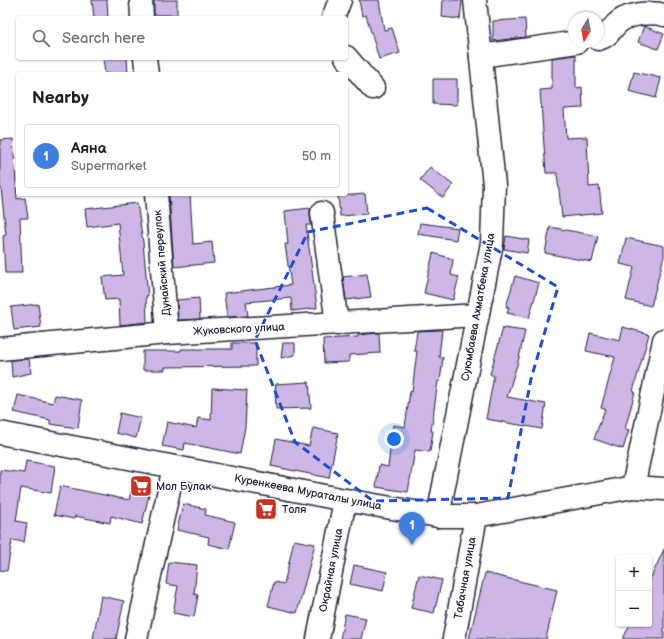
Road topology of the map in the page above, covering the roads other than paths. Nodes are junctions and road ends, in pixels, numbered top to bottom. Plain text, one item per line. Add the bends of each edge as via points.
1 (141, 0) edge
2 (340, 0) edge
3 (475, 0) edge
4 (664, 14) edge
5 (142, 16) edge
6 (334, 16) edge
7 (604, 38) edge
8 (568, 43) edge
9 (481, 56) junction
10 (348, 59) edge
11 (145, 60) edge
12 (147, 72) edge
13 (373, 88) dead end
14 (156, 196) edge
15 (322, 213) dead end
16 (478, 315) junction
17 (338, 324) junction
18 (167, 333) junction
19 (664, 340) edge
20 (0, 349) edge
21 (0, 434) edge
22 (174, 466) junction
23 (633, 487) junction
24 (664, 489) edge
25 (345, 500) junction
26 (438, 516) junction
27 (476, 516) junction
28 (136, 639) edge
29 (318, 639) edge
30 (454, 639) edge

1 - 5 street
2 - 6 street
3 - 9 street, Суюмбаева Ахматбека улица
4 - 7 street via 646,13 621,21
8 - 9 street
9 - 16 street, Суюмбаева Ахматбека улица via 494,185 492,242
10 - 13 street
11 - 12 street
14 - 18 street, Дунайский переулок
15 - 17 street
16 - 17 street, Жуковского улица
16 - 26 street, Суюмбаева Ахматбека улица
17 - 18 street, Жуковского улица
18 - 20 street, Жуковского улица
19 - 23 street
21 - 22 street, Куренкеева Мураталы улица
22 - 25 street, Куренкеева Мураталы улица
22 - 28 street
23 - 24 street, Куренкеева Мураталы улица
23 - 27 street, Куренкеева Мураталы улица
25 - 26 street, Куренкеева Мураталы улица
25 - 29 street, Окрайная улица
26 - 27 street, Куренкеева Мураталы улица
27 - 30 street, Табачная улица

